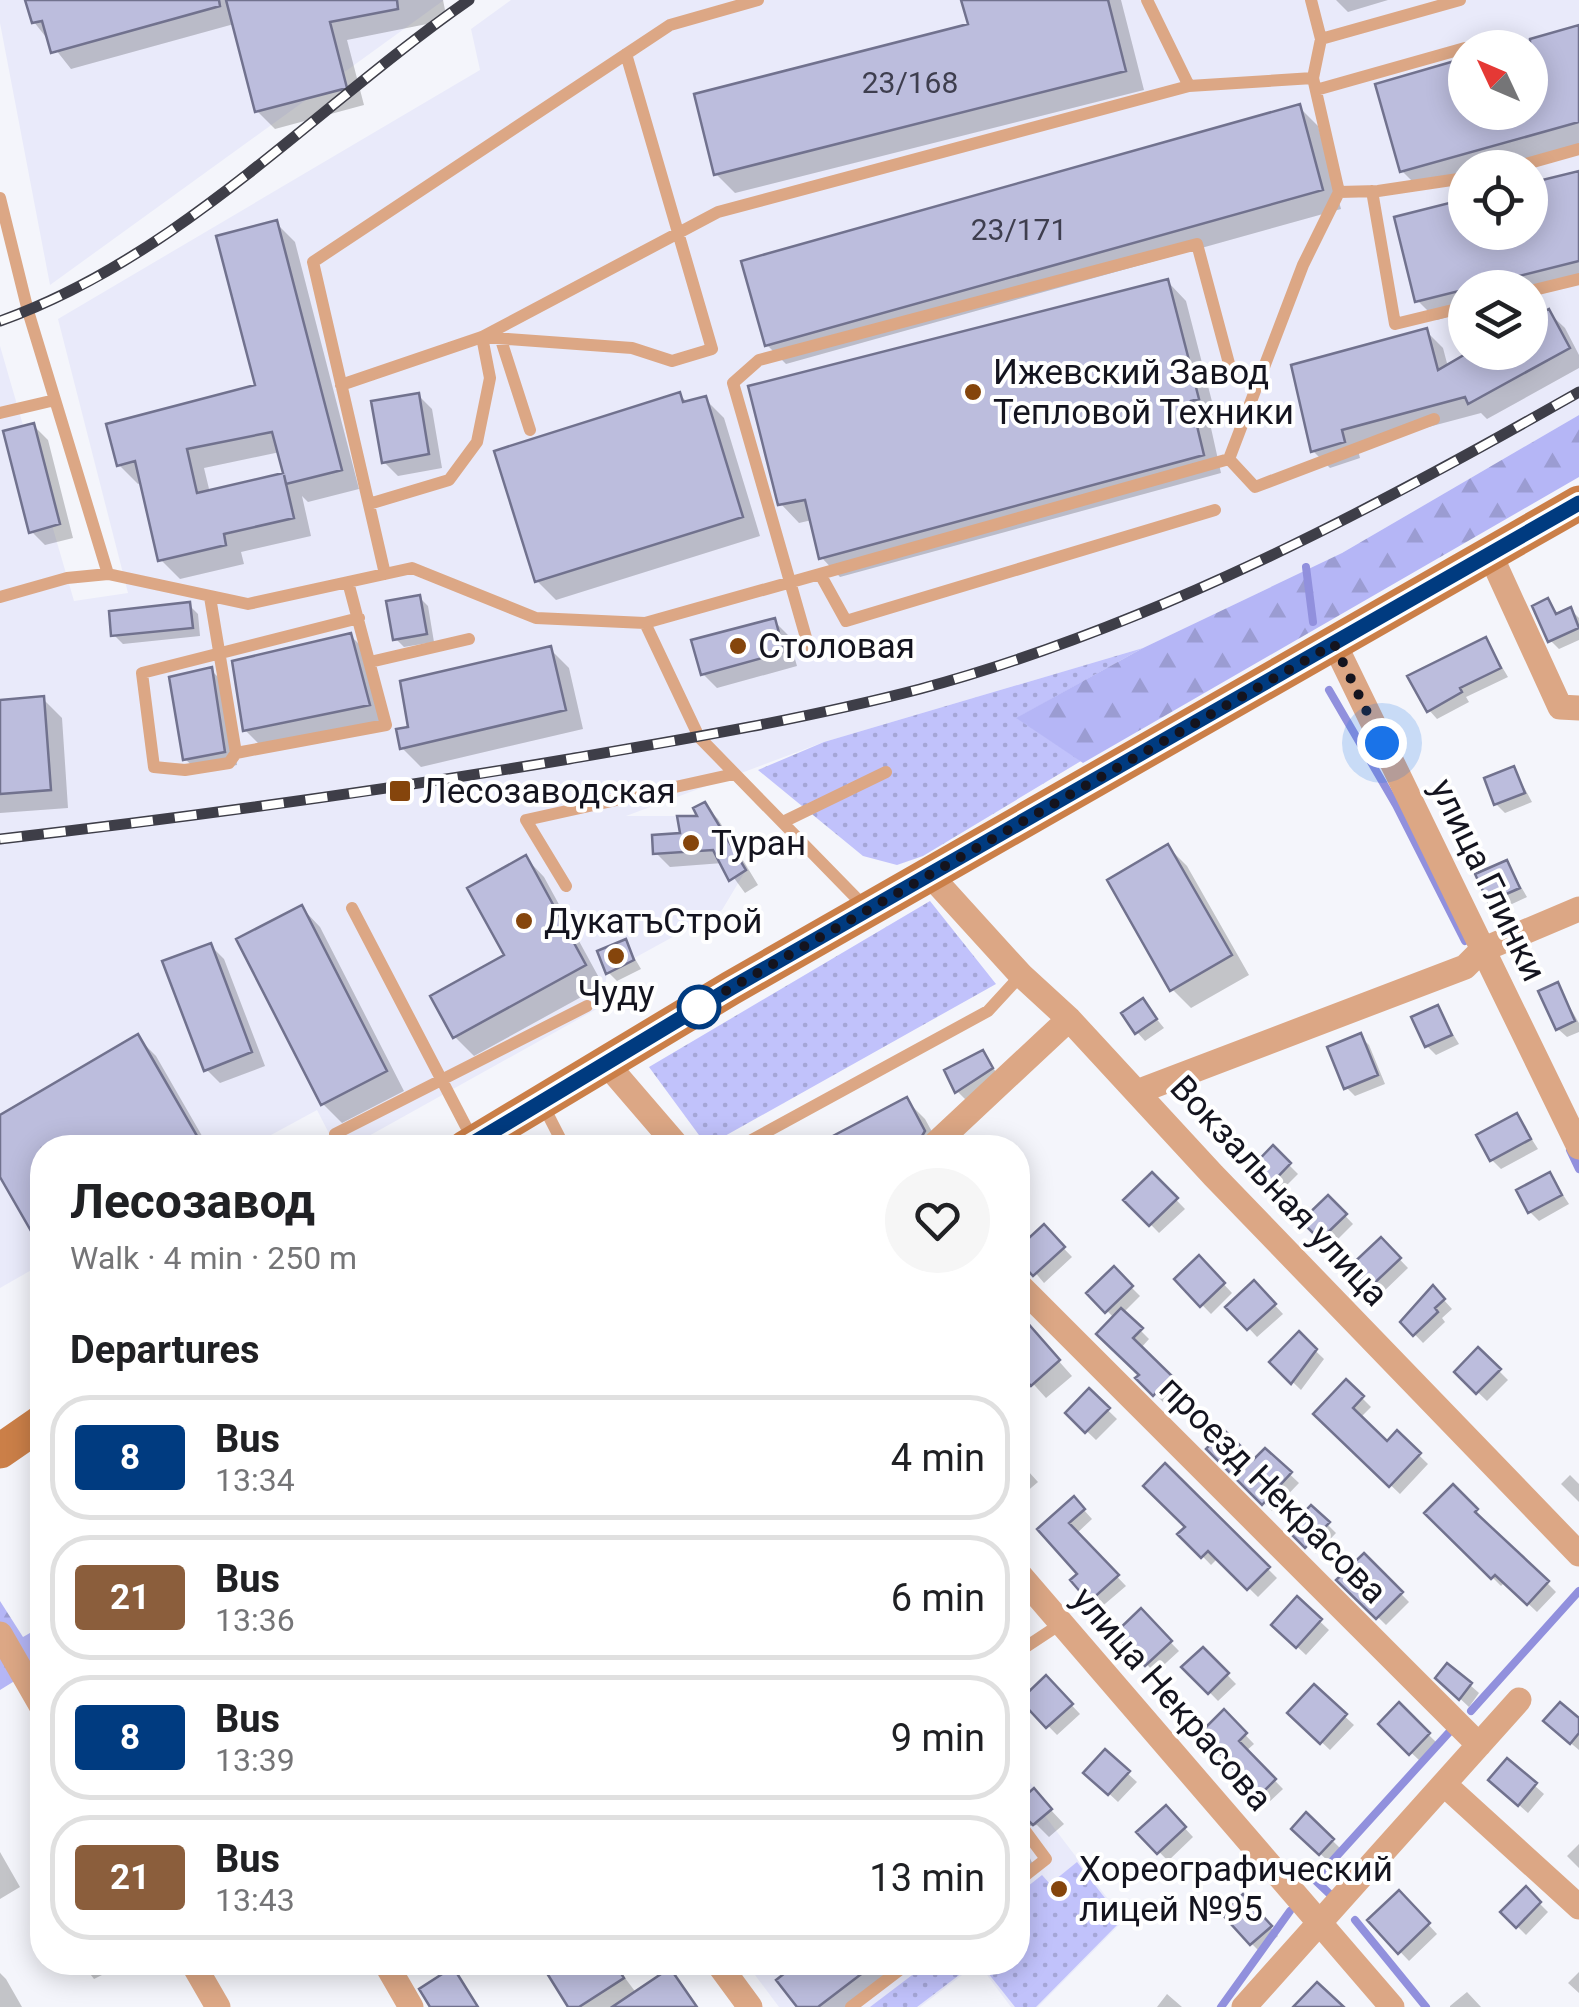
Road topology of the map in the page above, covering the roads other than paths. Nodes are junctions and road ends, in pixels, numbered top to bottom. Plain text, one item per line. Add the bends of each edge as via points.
1 (758, 0) edge
2 (1147, 0) edge
3 (1311, 0) edge
4 (1460, 0) edge
5 (1321, 39) junction
6 (1448, 51) edge
7 (626, 54) junction
8 (1315, 84) junction
9 (1189, 86) junction
10 (1579, 149) edge
11 (1548, 158) edge
12 (1448, 180) edge
13 (1372, 191) junction
14 (1339, 192) junction
15 (0, 198) edge
16 (3, 222) edge
17 (677, 232) junction
18 (6, 248) edge
19 (1579, 279) edge
20 (1548, 287) edge
21 (1448, 311) edge
22 (482, 337) junction
23 (501, 340) junction
24 (1231, 370) dead end
25 (341, 385) junction
26 (55, 400) junction
27 (0, 413) edge
28 (1434, 419) dead end
29 (530, 430) dead end
30 (1229, 459) junction
31 (1579, 503) edge
32 (368, 504) junction
33 (1215, 510) dead end
34 (1490, 554) junction
35 (108, 574) junction
36 (385, 574) junction
37 (820, 574) junction
38 (348, 582) junction
39 (788, 583) junction
40 (0, 597) edge
41 (210, 597) junction
42 (359, 618) junction
43 (645, 624) junction
44 (469, 639) dead end
45 (1334, 644) junction
46 (809, 648) dead end
47 (219, 657) junction
48 (370, 662) junction
49 (1579, 708) edge
50 (236, 753) junction
51 (886, 772) dead end
52 (734, 774) junction
53 (782, 822) junction
54 (930, 875) junction
55 (566, 886) dead end
56 (352, 908) dead end
57 (1579, 909) edge
58 (868, 910) junction
59 (1482, 950) junction
60 (1021, 975) junction
61 (587, 1006) dead end
62 (1069, 1019) junction
63 (605, 1062) junction
64 (442, 1082) junction
65 (1137, 1092) junction
66 (540, 1101) junction
67 (334, 1134) dead end
68 (466, 1135) edge
69 (486, 1135) edge
70 (558, 1135) edge
71 (667, 1135) edge
72 (761, 1135) edge
73 (946, 1135) edge
74 (1579, 1147) edge
75 (1030, 1296) edge
76 (30, 1430) edge
77 (0, 1451) edge
78 (1575, 1542) edge
79 (1030, 1588) edge
80 (1059, 1625) junction
81 (0, 1634) edge
82 (1030, 1644) edge
83 (30, 1686) edge
84 (1520, 1700) dead end
85 (1480, 1746) junction
86 (1445, 1786) junction
87 (1030, 1837) edge
88 (1030, 1872) edge
89 (1579, 1907) edge
90 (1322, 1923) junction
91 (200, 1975) edge
92 (393, 1975) edge
93 (726, 1975) edge
94 (893, 1975) edge
95 (218, 2007) edge
96 (411, 2007) edge
97 (750, 2007) edge
98 (851, 2007) edge
99 (1244, 2007) edge
100 (1392, 2007) edge

1 - 7 lane via 670,26
2 - 9 lane
3 - 5 lane
4 - 5 lane
5 - 8 lane
6 - 8 lane
7 - 17 lane
7 - 25 lane via 312,262
8 - 9 lane
8 - 14 lane
9 - 17 lane via 718,212
10 - 11 lane
12 - 13 lane
13 - 14 lane
13 - 21 lane via 1395,324
14 - 30 lane via 1303,265
15 - 16 lane
16 - 18 lane
17 - 22 lane
17 - 23 lane via 712,349 672,361 632,348
18 - 26 lane
19 - 20 lane
22 - 23 lane
22 - 25 lane
22 - 32 lane via 490,378 477,442 449,480
23 - 29 lane
24 - 39 lane via 1197,244 759,360 733,384
25 - 32 lane
26 - 27 lane
26 - 35 lane
28 - 30 lane via 1255,486
30 - 37 lane
31 - 34 main road
32 - 36 lane
33 - 37 lane via 846,621
34 - 45 main road
34 - 49 street via 1560,707
35 - 40 lane
35 - 41 lane
36 - 38 lane
36 - 43 lane via 412,568 536,618
37 - 39 lane
38 - 41 lane via 248,604
38 - 42 lane
39 - 43 lane
39 - 46 lane
41 - 47 lane
42 - 47 lane
42 - 48 lane
43 - 52 lane via 698,737
44 - 48 lane
45 - 54 main road
45 - 59 street, улица Глинки
47 - 50 lane
47 - 50 lane via 142,673 154,766 185,770 229,763
48 - 50 lane via 386,725
51 - 53 lane
52 - 53 lane
52 - 55 lane via 526,820
53 - 58 lane
54 - 58 main road
54 - 60 street, Вокзальная улица
56 - 64 lane
57 - 59 street
58 - 63 main road
59 - 65 street via 1465,967
59 - 74 street, улица Глинки
60 - 62 street, Вокзальная улица
60 - 72 lane via 988,1011
61 - 64 lane
62 - 65 street, Вокзальная улица
62 - 73 street
63 - 66 main road
63 - 71 street
64 - 67 lane
64 - 68 lane
65 - 78 street, Вокзальная улица
66 - 69 main road
66 - 70 lane
75 - 85 street, проезд Некрасова
76 - 77 main road
79 - 80 street, улица Некрасова
80 - 82 lane
80 - 90 street, улица Некрасова
81 - 83 street
84 - 85 street
85 - 86 street
86 - 89 street
86 - 90 street
87 - 88 lane via 1046,1859
90 - 99 street
90 - 100 street, улица Некрасова
91 - 95 street
92 - 96 street
93 - 97 street
94 - 98 lane

